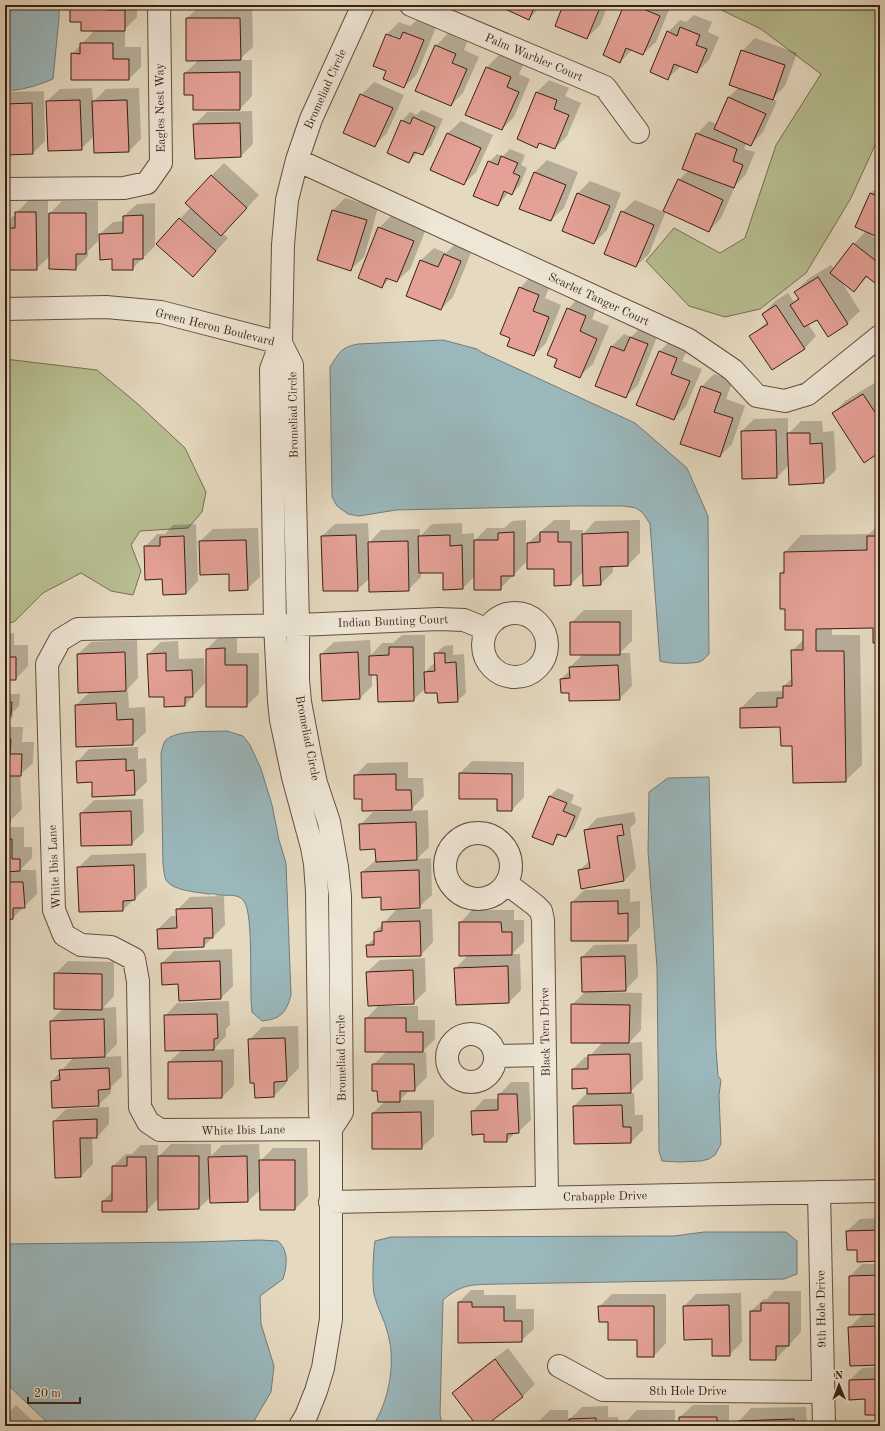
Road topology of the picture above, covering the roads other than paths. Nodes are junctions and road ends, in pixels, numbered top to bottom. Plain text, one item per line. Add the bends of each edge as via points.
1 (158, 5) edge
2 (363, 5) edge
3 (411, 5) edge
4 (638, 132) dead end
5 (297, 160) junction
6 (5, 189) edge
7 (5, 309) edge
8 (880, 336) edge
9 (281, 343) junction
10 (275, 625) junction
11 (298, 625) junction
12 (486, 629) dead end
13 (506, 883) dead end
14 (545, 1055) junction
15 (495, 1056) dead end
16 (331, 1129) junction
17 (880, 1191) edge
18 (819, 1192) junction
19 (547, 1197) junction
20 (330, 1202) junction
21 (559, 1366) dead end
22 (823, 1392) junction
23 (300, 1426) edge
24 (824, 1426) edge

1 - 6 street, Eagles Nest Way via 161,163 147,183 124,188
2 - 5 street, Bromeliad Circle via 311,119
3 - 4 street, Palm Warbler Court via 605,87
5 - 8 street, Scarlet Tanger Court via 689,340 733,370 757,396 785,401 808,394
5 - 9 street, Bromeliad Circle via 287,200 283,245
7 - 9 street, Green Heron Boulevard via 106,307 162,312
9 - 10 street, Bromeliad Circle via 271,369
9 - 11 street, Bromeliad Circle via 292,365
10 - 11 street, White Ibis Lane
10 - 16 street, Bromeliad Circle via 282,720 293,777 315,864 320,1114
10 - 16 street, White Ibis Lane via 78,629 60,640 47,664 54,910 64,935 81,945 111,947 134,959 138,981 140,1107 148,1122 160,1130
11 - 12 street, Indian Bunting Court via 439,619 464,620
11 - 16 street, Bromeliad Circle via 300,702 316,782 334,846 340,896 342,1112
13 - 14 street, Black Tern Drive via 541,911
14 - 15 street
14 - 19 street, Black Tern Drive
16 - 20 street
17 - 18 street, Crabapple Drive
18 - 19 street, Crabapple Drive
18 - 22 street, 9th Hole Drive
19 - 20 street, Crabapple Drive
20 - 23 street via 331,1319 328,1344 316,1391
21 - 22 street, 8th Hole Drive via 603,1390
22 - 24 street, 9th Hole Drive

